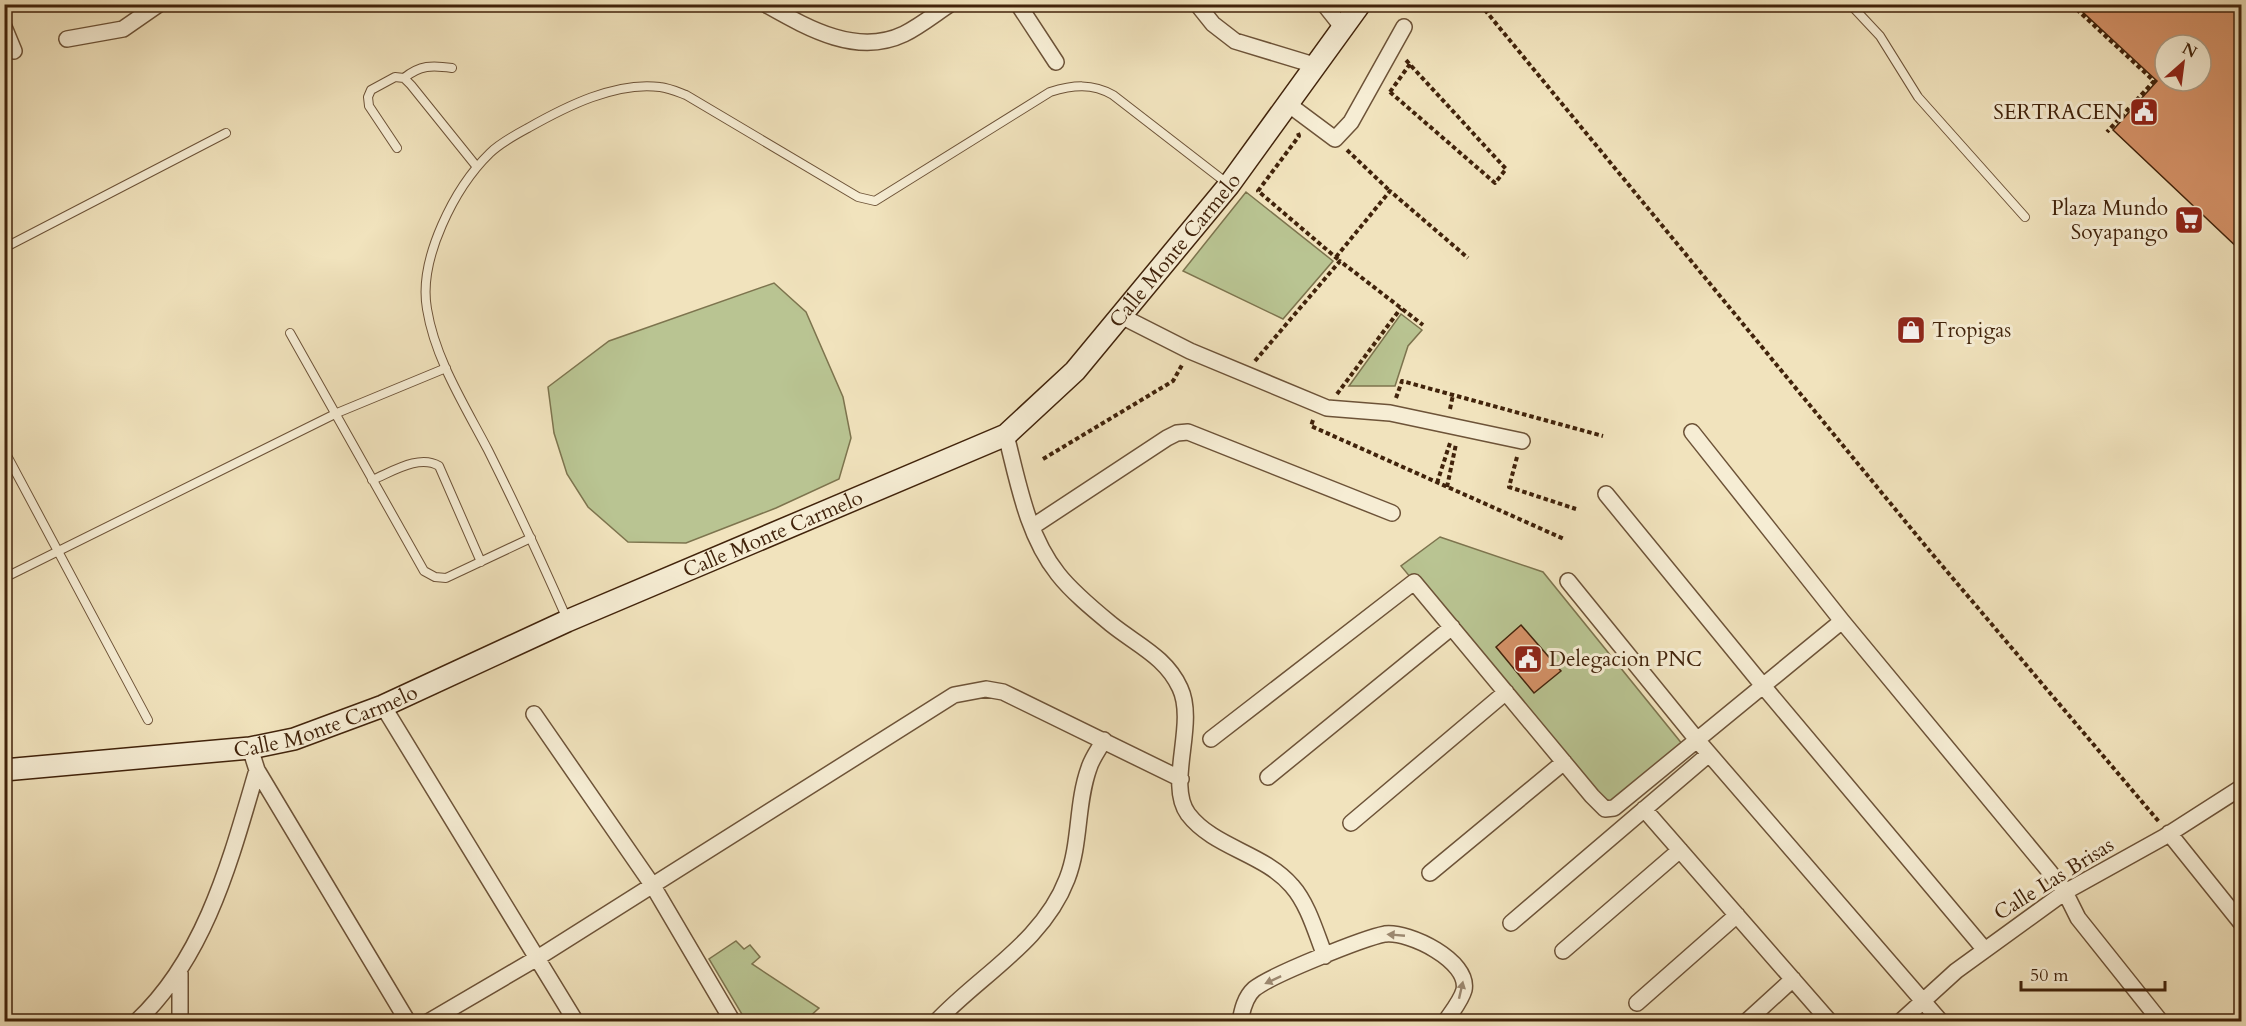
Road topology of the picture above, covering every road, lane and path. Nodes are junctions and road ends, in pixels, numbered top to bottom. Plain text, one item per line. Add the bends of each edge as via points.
1 (765, 4) edge
2 (950, 4) edge
3 (1018, 4) edge
4 (1197, 4) edge
5 (1324, 4) edge
6 (1360, 4) edge
7 (1480, 4) edge
8 (1850, 4) edge
9 (2071, 4) edge
10 (156, 5) edge
11 (4, 27) edge
12 (1404, 27) dead end
13 (1343, 28) junction
14 (67, 39) dead end
15 (1393, 47) junction
16 (14, 51) dead end
17 (1056, 62) dead end
18 (1314, 66) junction
19 (452, 68) dead end
20 (404, 78) junction
21 (1390, 92) dead end
22 (1294, 108) junction
23 (2107, 132) dead end
24 (226, 134) dead end
25 (1335, 139) junction
26 (397, 148) dead end
27 (477, 167) junction
28 (1229, 185) junction
29 (1390, 191) junction
30 (2025, 217) dead end
31 (4, 248) edge
32 (1336, 257) junction
33 (1468, 258) dead end
34 (1340, 261) junction
35 (1401, 308) junction
36 (1121, 316) junction
37 (1423, 325) dead end
38 (290, 333) dead end
39 (1190, 351) junction
40 (446, 368) junction
41 (1244, 374) junction
42 (1327, 408) junction
43 (1390, 412) junction
44 (337, 413) junction
45 (1529, 416) junction
46 (1320, 430) dead end
47 (1692, 432) dead end
48 (1455, 434) junction
49 (1006, 435) junction
50 (1603, 436) dead end
51 (1522, 441) junction
52 (4, 450) edge
53 (1042, 459) dead end
54 (372, 480) junction
55 (1437, 483) junction
56 (1447, 487) junction
57 (1606, 494) dead end
58 (1576, 509) dead end
59 (1392, 513) dead end
60 (1032, 526) junction
61 (531, 538) junction
62 (1564, 539) dead end
63 (56, 552) junction
64 (481, 562) junction
65 (4, 578) edge
66 (1568, 581) dead end
67 (567, 621) junction
68 (1842, 621) junction
69 (1452, 627) junction
70 (1764, 687) junction
71 (1506, 692) junction
72 (383, 706) junction
73 (534, 714) dead end
74 (148, 720) dead end
75 (1211, 739) dead end
76 (1104, 740) junction
77 (1698, 741) junction
78 (250, 748) junction
79 (1709, 754) junction
80 (1564, 762) junction
81 (4, 770) edge
82 (257, 770) junction
83 (1268, 777) dead end
84 (1181, 779) junction
85 (2241, 787) edge
86 (1644, 809) junction
87 (1352, 823) dead end
88 (2169, 833) junction
89 (1680, 850) junction
90 (1430, 873) dead end
91 (653, 886) junction
92 (2065, 892) junction
93 (1737, 915) junction
94 (1511, 923) dead end
95 (2241, 924) edge
96 (1985, 950) junction
97 (1563, 951) dead end
98 (1325, 956) junction
99 (539, 957) junction
100 (180, 973) junction
101 (1793, 979) junction
102 (1923, 1000) junction
103 (1637, 1003) dead end
104 (136, 1022) edge
105 (180, 1022) edge
106 (408, 1022) edge
107 (428, 1022) edge
108 (576, 1022) edge
109 (733, 1022) edge
110 (936, 1022) edge
111 (1240, 1022) edge
112 (1445, 1022) edge
113 (1746, 1022) edge
114 (1830, 1022) edge
115 (1900, 1022) edge
116 (1941, 1022) edge
117 (2161, 1022) edge

1 - 2 street via 818,32 859,42 903,35
3 - 17 street
4 - 18 street via 1213,24 1235,41
5 - 13 street
6 - 13 street, Calle Monte Carmelo
7 - 88 path via 1928,549
8 - 30 lane via 1880,36 1918,97
9 - 23 path via 2154,81
10 - 14 street via 123,29
11 - 16 street
12 - 15 street
13 - 18 street, Calle Monte Carmelo
15 - 21 path via 1506,170 1495,183
15 - 25 street via 1351,122
18 - 22 street, Calle Monte Carmelo
19 - 20 lane via 421,67
20 - 26 lane via 395,77 371,90 368,97 369,106
20 - 27 lane
22 - 25 street
22 - 28 street, Calle Monte Carmelo
22 - 32 path via 1293,122 1299,136 1258,191
24 - 31 lane
25 - 29 path
27 - 28 lane via 515,135 575,105 638,86 661,87 687,95 858,197 875,201 1050,92 1082,85 1113,95
27 - 40 lane via 443,224 426,283 426,308
28 - 36 street, Calle Monte Carmelo
29 - 32 path
29 - 33 path
32 - 34 path
34 - 35 path
34 - 41 path
35 - 37 path
35 - 42 path
36 - 39 street
36 - 49 street, Calle Monte Carmelo via 1075,371
38 - 44 lane
39 - 41 street
39 - 53 path via 1173,381
40 - 44 lane
40 - 61 lane
41 - 42 street
42 - 43 street
43 - 45 path via 1401,381
43 - 48 street
44 - 54 lane
44 - 63 lane
45 - 50 path
45 - 51 path
46 - 55 path
47 - 68 street
48 - 51 street
48 - 55 path
48 - 56 path via 1458,446
49 - 60 street
49 - 67 street, Calle Monte Carmelo
51 - 58 path via 1509,487
52 - 63 lane
54 - 64 lane via 424,571 446,578
54 - 64 lane via 421,461 439,466
55 - 56 path
56 - 62 path
57 - 70 street
59 - 60 street via 1188,432 1167,438
60 - 84 street via 1058,575 1112,625 1170,669 1185,708
61 - 64 lane
61 - 67 lane
63 - 65 lane
63 - 74 lane
66 - 77 street
67 - 72 street, Calle Monte Carmelo
68 - 70 street
68 - 92 street
69 - 71 street
69 - 75 street via 1414,582
69 - 83 street
70 - 77 street
70 - 96 street
71 - 80 street
71 - 87 street
72 - 78 street, Calle Monte Carmelo via 294,739
72 - 99 street
73 - 91 street
76 - 84 street
76 - 91 street via 1003,692 968,690 954,695
76 - 110 street via 1089,768 1078,844 1055,904 1039,929 959,996
77 - 79 street
77 - 80 street via 1614,808 1599,803
78 - 81 street, Calle Monte Carmelo
78 - 82 street
79 - 86 street
79 - 102 street
80 - 90 street
82 - 100 street via 221,880
82 - 106 street
84 - 98 street via 1186,811 1196,823 1292,885
85 - 88 street, Calle Las Brisas
86 - 89 street
86 - 94 street
88 - 92 street, Calle Las Brisas
88 - 95 street
89 - 93 street
89 - 97 street
91 - 99 street
91 - 109 street
92 - 96 street, Calle Las Brisas
92 - 117 street via 2078,918
93 - 101 street
93 - 103 street
96 - 102 street, Calle Las Brisas
98 -> 111 street via 1256,987 1246,1000
112 -> 98 street via 1464,991 1463,980 1448,959 1415,939 1386,934
99 - 107 street
99 - 108 street
100 - 104 street
100 - 105 street
101 - 113 street
101 - 114 street
102 - 115 street, Calle Las Brisas
102 - 116 street

